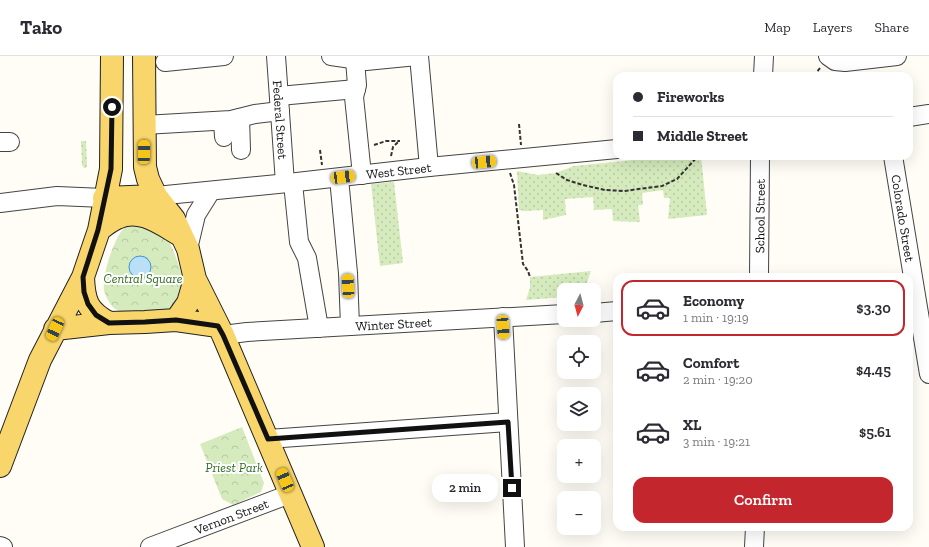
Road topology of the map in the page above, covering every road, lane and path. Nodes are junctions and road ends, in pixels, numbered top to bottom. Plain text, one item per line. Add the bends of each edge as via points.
1 (112, 56) edge
2 (144, 56) edge
3 (224, 56) edge
4 (276, 56) edge
5 (331, 56) edge
6 (418, 56) edge
7 (764, 56) edge
8 (898, 56) edge
9 (355, 60) junction
10 (825, 60) edge
11 (165, 62) dead end
12 (763, 72) edge
13 (817, 72) edge
14 (356, 89) junction
15 (279, 103) junction
16 (929, 114) edge
17 (913, 116) edge
18 (519, 124) dead end
19 (144, 125) junction
20 (229, 125) junction
21 (521, 145) dead end
22 (372, 146) dead end
23 (613, 148) edge
24 (112, 150) junction
25 (241, 150) dead end
26 (320, 150) dead end
27 (144, 152) junction
28 (391, 158) dead end
29 (694, 160) edge
30 (760, 160) edge
31 (894, 160) edge
32 (322, 165) dead end
33 (429, 167) junction
34 (509, 172) dead end
35 (556, 173) dead end
36 (362, 175) junction
37 (339, 178) junction
38 (289, 183) junction
39 (210, 191) junction
40 (156, 196) junction
41 (104, 198) junction
42 (0, 203) edge
43 (98, 230) junction
44 (184, 242) junction
45 (759, 273) edge
46 (912, 273) edge
47 (83, 277) junction
48 (530, 277) dead end
49 (913, 277) edge
50 (194, 279) junction
51 (613, 311) edge
52 (601, 312) edge
53 (557, 314) edge
54 (502, 317) junction
55 (176, 320) junction
56 (109, 323) junction
57 (350, 326) junction
58 (319, 328) junction
59 (55, 329) junction
60 (221, 331) junction
61 (929, 374) edge
62 (508, 422) junction
63 (268, 439) junction
64 (0, 466) edge
65 (290, 494) junction
66 (755, 531) edge
67 (0, 546) edge
68 (3, 547) edge
69 (150, 547) edge
70 (312, 547) edge
71 (515, 547) edge
72 (754, 547) edge

1 - 24 main road
2 - 19 main road
3 - 11 street
4 - 15 street, Federal Street
5 - 9 street
6 - 9 street
6 - 33 street
7 - 12 street
8 - 10 street via 844,62
9 - 14 street
10 - 13 path
14 - 15 street
14 - 36 street via 354,100
15 - 20 street
15 - 38 street, Federal Street
16 - 17 street
18 - 21 path
19 - 20 street
19 - 27 main road
20 - 25 street
22 - 28 path via 386,141 400,141 393,148
23 - 33 street, West Street
24 - 27 main road via 117,159 131,163 138,160
24 - 41 main road via 111,169
26 - 32 path
27 - 40 main road via 148,179
29 - 35 path via 677,179 662,186 624,191 583,185
30 - 45 street, School Street
31 - 46 street, Colorado Street
33 - 36 street, West Street
34 - 48 path via 514,184 523,264
36 - 37 street, West Street
37 - 38 street, West Street
37 - 57 street
38 - 39 street, West Street
38 - 58 street, Federal Street via 299,242 307,258
39 - 40 street, West Street
39 - 44 street
40 - 41 main road
40 - 44 main road via 174,219
41 - 42 street via 57,196
41 - 43 main road
43 - 44 main road via 117,218 129,214 142,215 152,218
43 - 47 main road
44 - 50 main road
47 - 56 main road via 88,304 96,315
47 - 59 main road
49 - 61 street, Colorado Street
50 - 55 main road via 188,303
50 - 60 main road
51 - 52 street
53 - 54 street, Winter Street
54 - 57 street, Winter Street
54 - 62 street
55 - 56 main road
55 - 60 main road
56 - 59 main road
57 - 58 street, Winter Street
58 - 60 street, Winter Street
59 - 64 main road via 40,360
60 - 63 main road
62 - 63 street
62 - 71 street
63 - 65 main road
65 - 69 street, Vernon Street
65 - 70 main road
66 - 72 street
67 - 68 street

